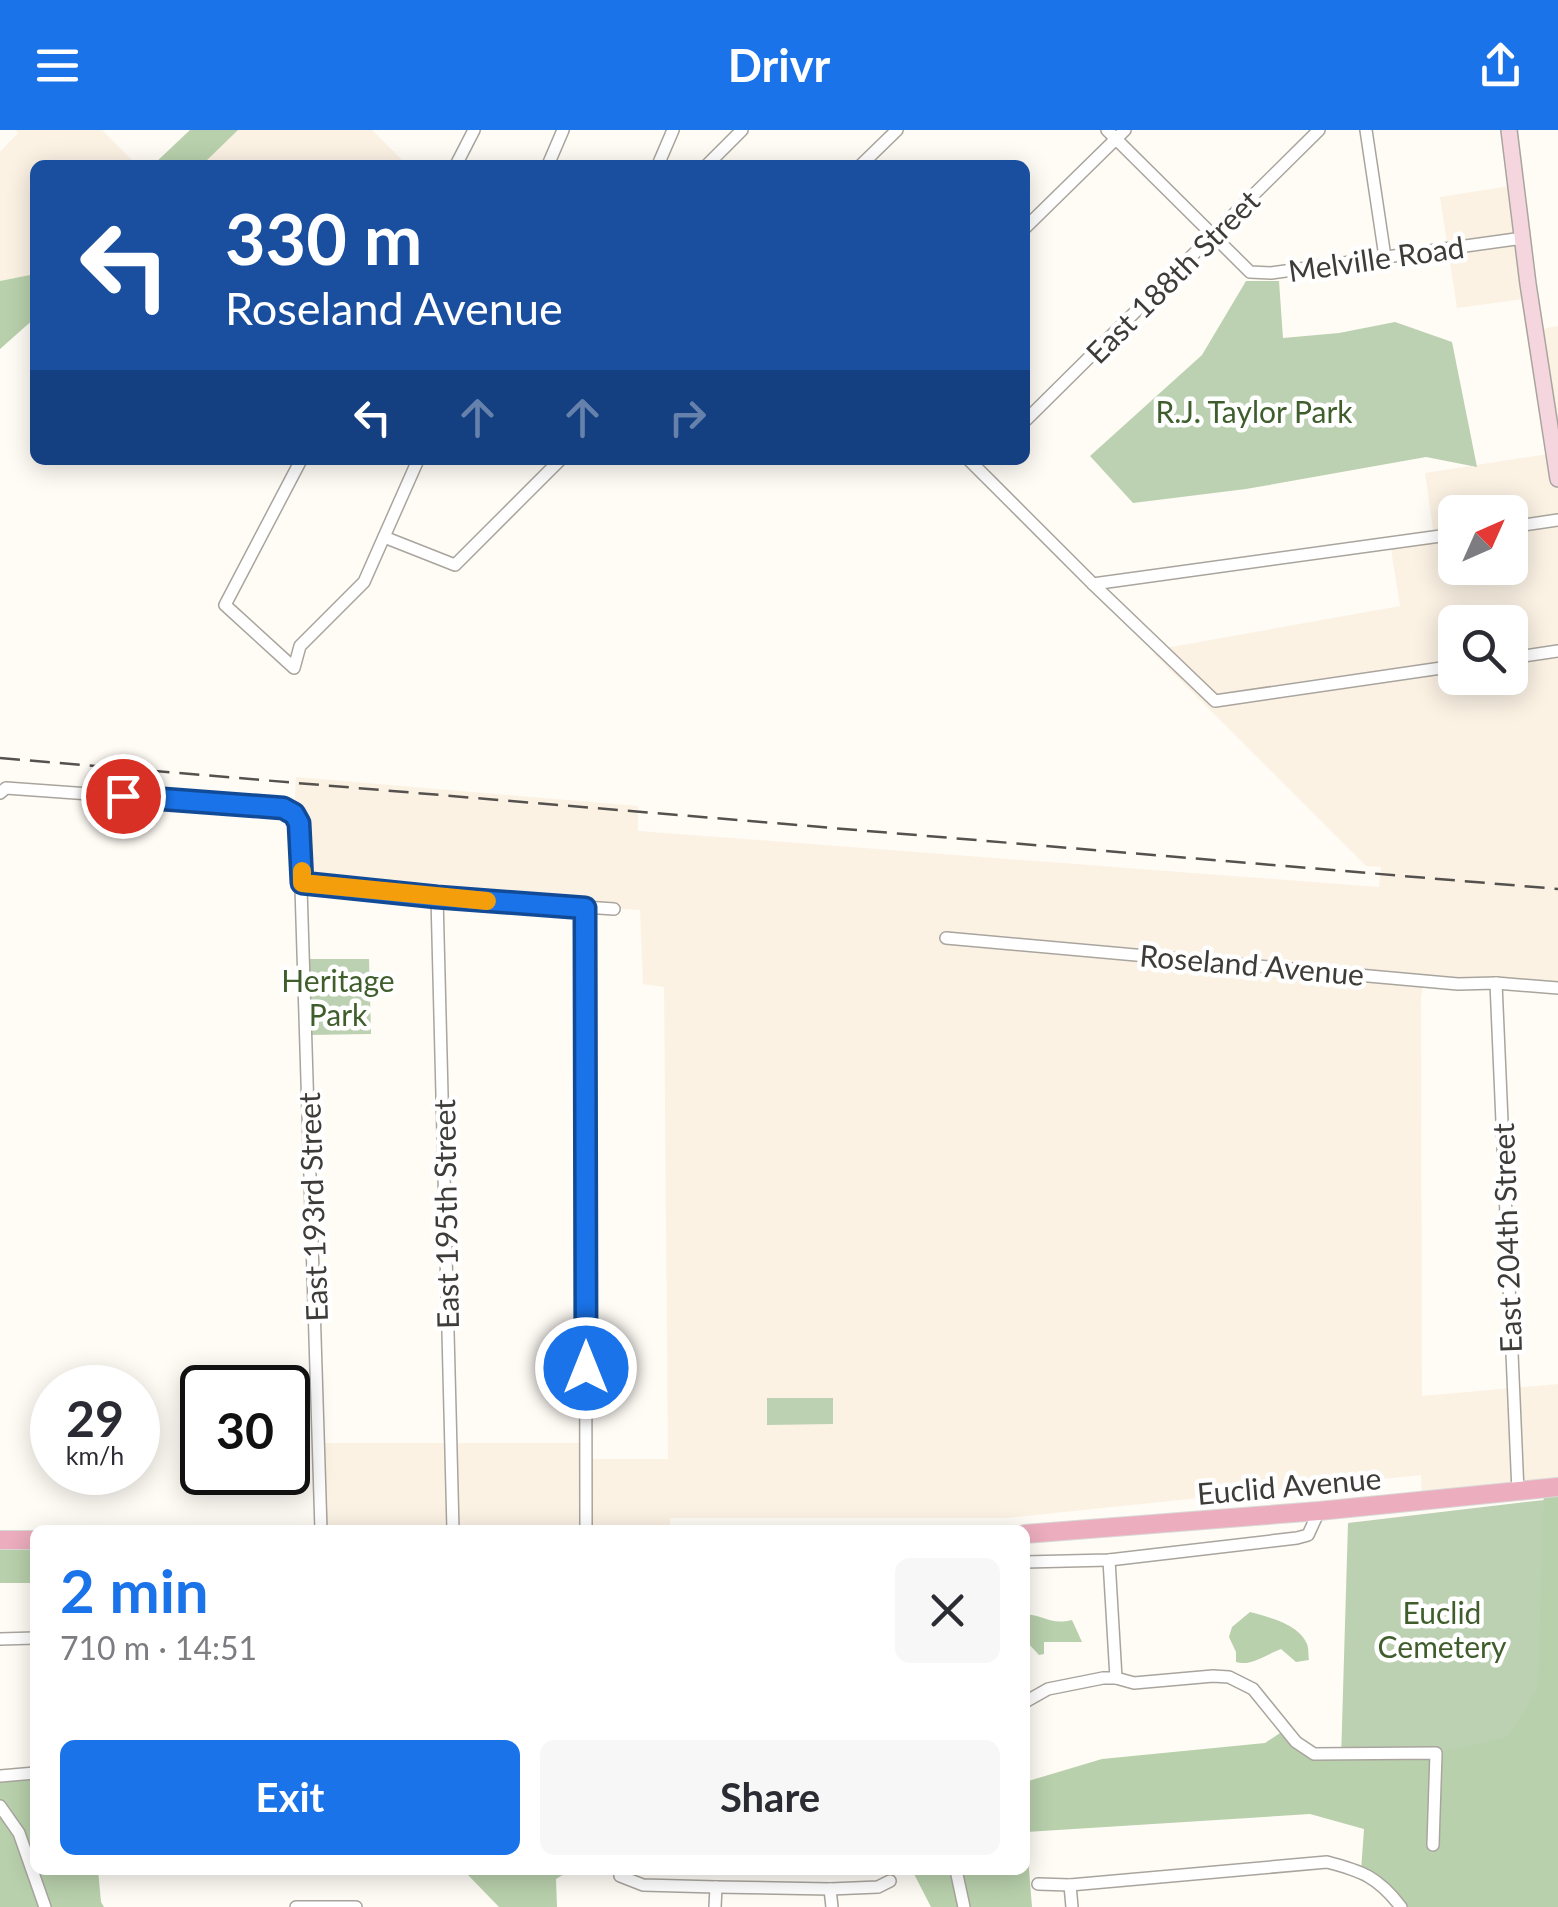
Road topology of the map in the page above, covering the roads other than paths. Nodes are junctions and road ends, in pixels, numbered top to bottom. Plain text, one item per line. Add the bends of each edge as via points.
1 (474, 130) edge
2 (563, 130) edge
3 (673, 130) edge
4 (742, 130) edge
5 (897, 130) edge
6 (1319, 130) edge
7 (1366, 130) edge
8 (1510, 130) edge
9 (1116, 133) edge
10 (459, 160) edge
11 (550, 160) edge
12 (660, 160) edge
13 (712, 160) edge
14 (866, 160) edge
15 (1030, 223) edge
16 (1214, 236) junction
17 (1523, 238) junction
18 (1385, 258) junction
19 (1552, 387) edge
20 (1030, 416) edge
21 (298, 465) edge
22 (416, 465) edge
23 (555, 465) edge
24 (979, 465) edge
25 (1558, 478) edge
26 (1558, 520) edge
27 (1528, 524) edge
28 (1438, 536) edge
29 (384, 537) junction
30 (1092, 584) junction
31 (1558, 651) edge
32 (1528, 655) edge
33 (1438, 668) edge
34 (3, 790) edge
35 (302, 883) junction
36 (437, 897) junction
37 (585, 908) junction
38 (614, 909) dead end
39 (946, 938) dead end
40 (1496, 984) junction
41 (1558, 988) edge
42 (1558, 1487) edge
43 (1518, 1492) junction
44 (1318, 1512) junction
45 (321, 1525) edge
46 (453, 1525) edge
47 (586, 1525) edge
48 (1030, 1534) edge
49 (0, 1540) edge
50 (30, 1540) edge
51 (1108, 1560) junction
52 (1030, 1562) edge
53 (30, 1638) edge
54 (0, 1639) edge
55 (1116, 1678) junction
56 (1030, 1700) edge
57 (30, 1773) edge
58 (0, 1776) edge
59 (0, 1806) edge
60 (1434, 1845) dead end
61 (30, 1866) edge
62 (33, 1875) edge
63 (957, 1875) edge
64 (620, 1876) dead end
65 (890, 1882) dead end
66 (1038, 1884) dead end
67 (1070, 1885) junction
68 (716, 1887) junction
69 (830, 1889) junction
70 (45, 1907) edge
71 (296, 1907) edge
72 (356, 1907) edge
73 (715, 1907) edge
74 (832, 1907) edge
75 (964, 1907) edge
76 (1072, 1907) edge
77 (1401, 1907) edge

1 - 10 street
2 - 11 street
3 - 12 street
4 - 13 street
5 - 14 street
6 - 16 street, East 188th Street
7 - 18 street
8 - 17 street
9 - 15 street
9 - 16 street, Melville Road
16 - 18 street, Melville Road via 1250,272
16 - 20 street, East 188th Street
17 - 18 street, Melville Road
17 - 19 street
19 - 25 street
21 - 29 street via 225,605 294,668 300,646 364,582
22 - 29 street
23 - 29 street via 454,565
24 - 30 street
26 - 27 street
28 - 30 street
30 - 33 street via 1215,701
31 - 32 street
34 - 35 street via 283,808 299,823
35 - 36 street
35 - 45 street, East 193rd Street
36 - 37 street
36 - 46 street, East 195th Street
37 - 38 street
37 - 47 street
39 - 40 street, Roseland Avenue
40 - 41 street, Roseland Avenue
40 - 43 street, East 204th Street
42 - 43 main road, Euclid Avenue
43 - 44 main road, Euclid Avenue
44 - 48 main road, Euclid Avenue
44 - 51 street via 1308,1535 1297,1538
49 - 50 main road
51 - 52 street
51 - 55 street
53 - 54 street
55 - 56 street via 1058,1686
55 - 60 street via 1134,1684 1229,1677 1254,1689 1296,1742 1321,1755 1436,1753
57 - 58 street
59 - 61 street
62 - 70 street
63 - 75 street
64 - 68 street via 643,1885
65 - 69 street
66 - 67 street
67 - 76 street
67 - 77 street via 1327,1862 1361,1871
68 - 69 street
68 - 73 street
69 - 74 street
71 - 72 street

